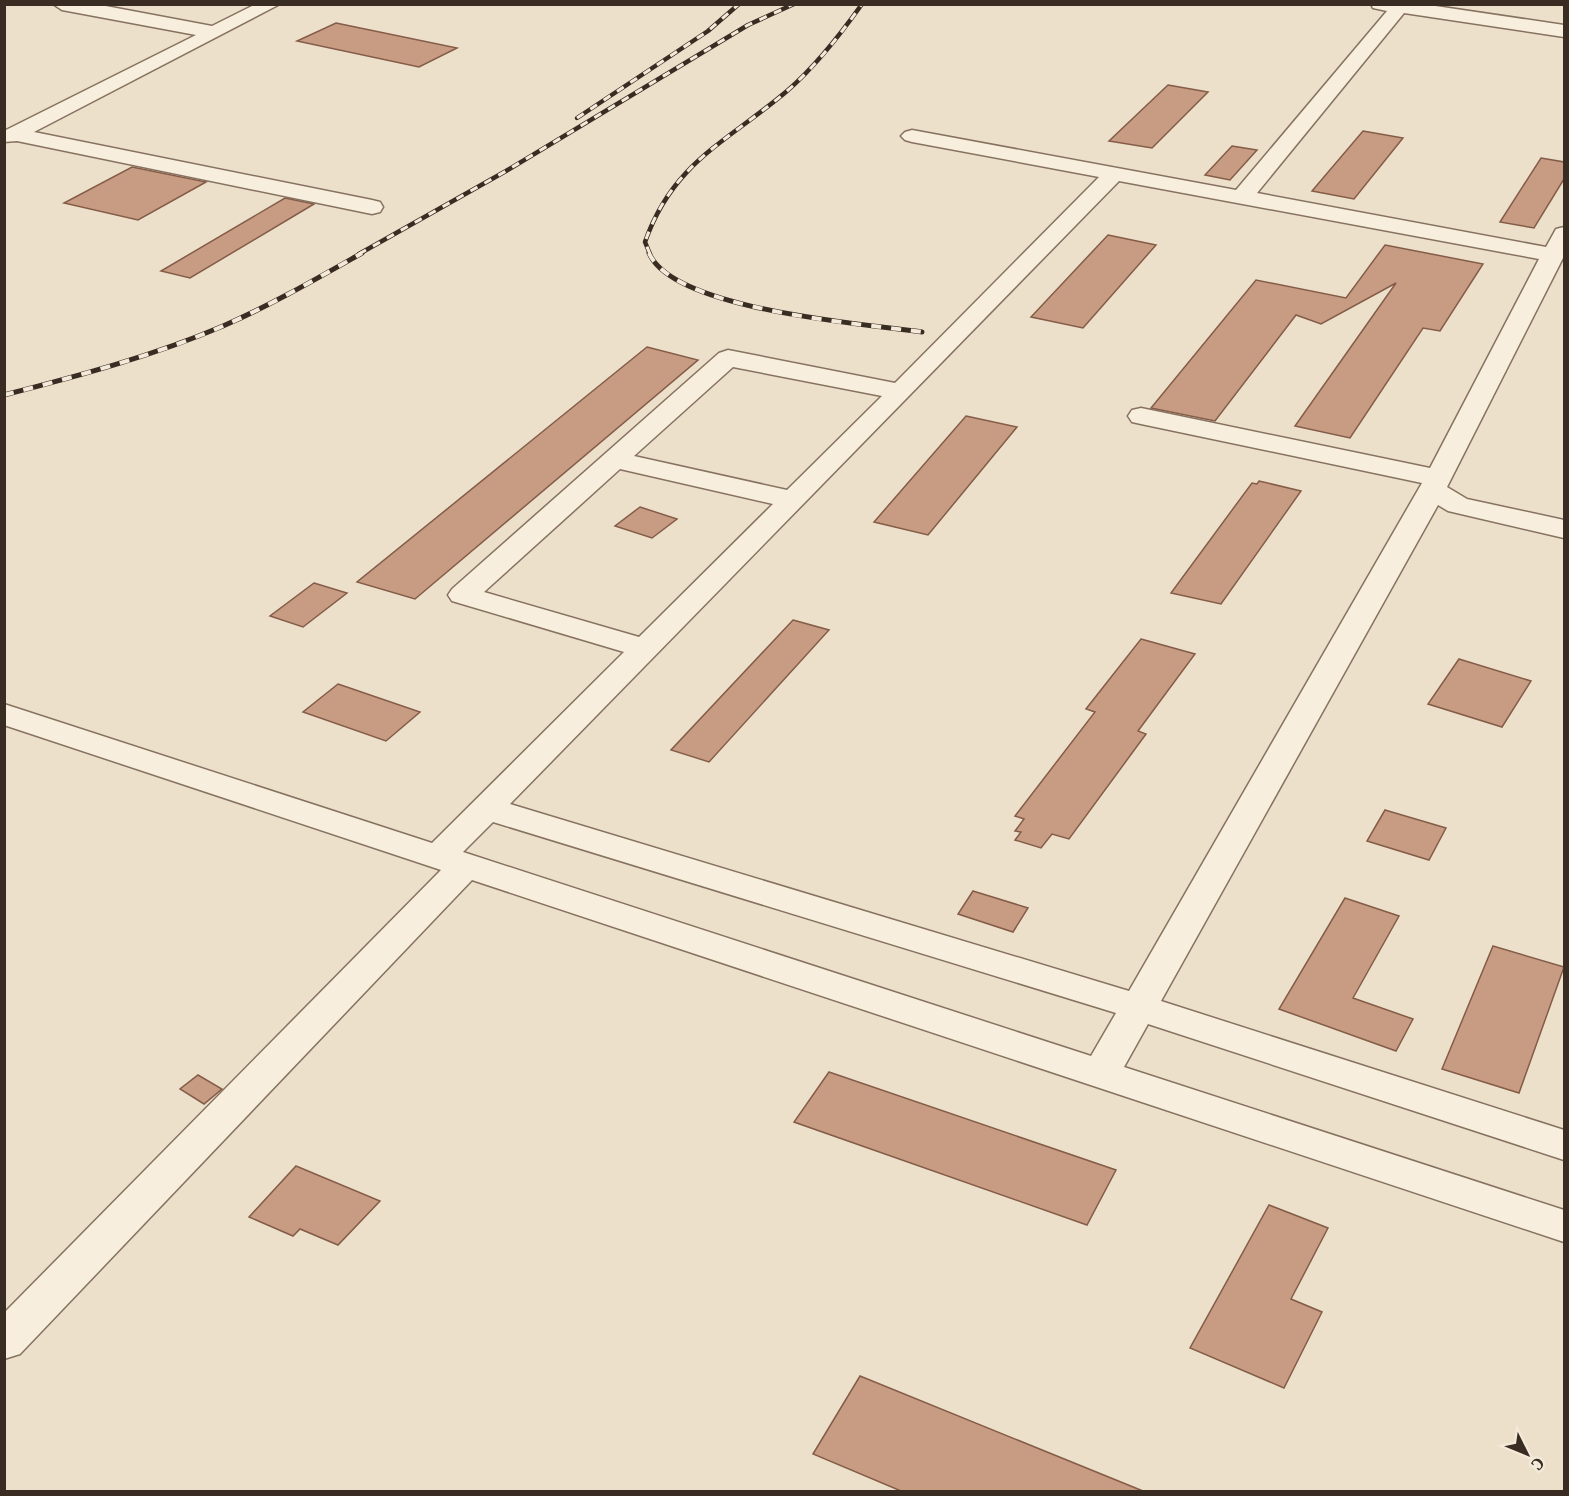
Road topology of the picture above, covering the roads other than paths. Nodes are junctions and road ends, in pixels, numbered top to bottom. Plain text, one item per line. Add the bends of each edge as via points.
1 (62, 4) edge
2 (271, 4) edge
3 (1394, 5) edge
4 (1564, 31) edge
5 (213, 32) junction
6 (9, 136) edge
7 (912, 136) dead end
8 (1114, 174) junction
9 (1241, 198) junction
10 (372, 207) dead end
11 (1558, 253) edge
12 (902, 392) junction
13 (1141, 416) dead end
14 (614, 460) junction
15 (1435, 484) junction
16 (792, 500) junction
17 (1564, 529) edge
18 (644, 648) junction
19 (4, 714) edge
20 (485, 808) junction
21 (453, 860) junction
22 (1138, 1007) junction
23 (1101, 1073) junction
24 (1564, 1145) edge
25 (1564, 1226) edge
26 (4, 1342) edge

1 - 5 lane
2 - 5 lane
3 - 4 lane
3 - 9 lane
5 - 6 lane
6 - 10 lane
7 - 8 lane
8 - 9 lane
8 - 12 lane
9 - 11 lane
11 - 15 lane
12 - 14 lane via 728,358
12 - 16 lane
13 - 15 lane
14 - 16 lane
14 - 18 lane via 463,594
15 - 17 lane via 1458,505
15 - 22 lane
16 - 18 lane
18 - 20 lane
19 - 21 lane
20 - 21 lane
20 - 22 lane
21 - 23 lane
21 - 26 lane
22 - 23 lane
22 - 24 lane
23 - 25 lane

